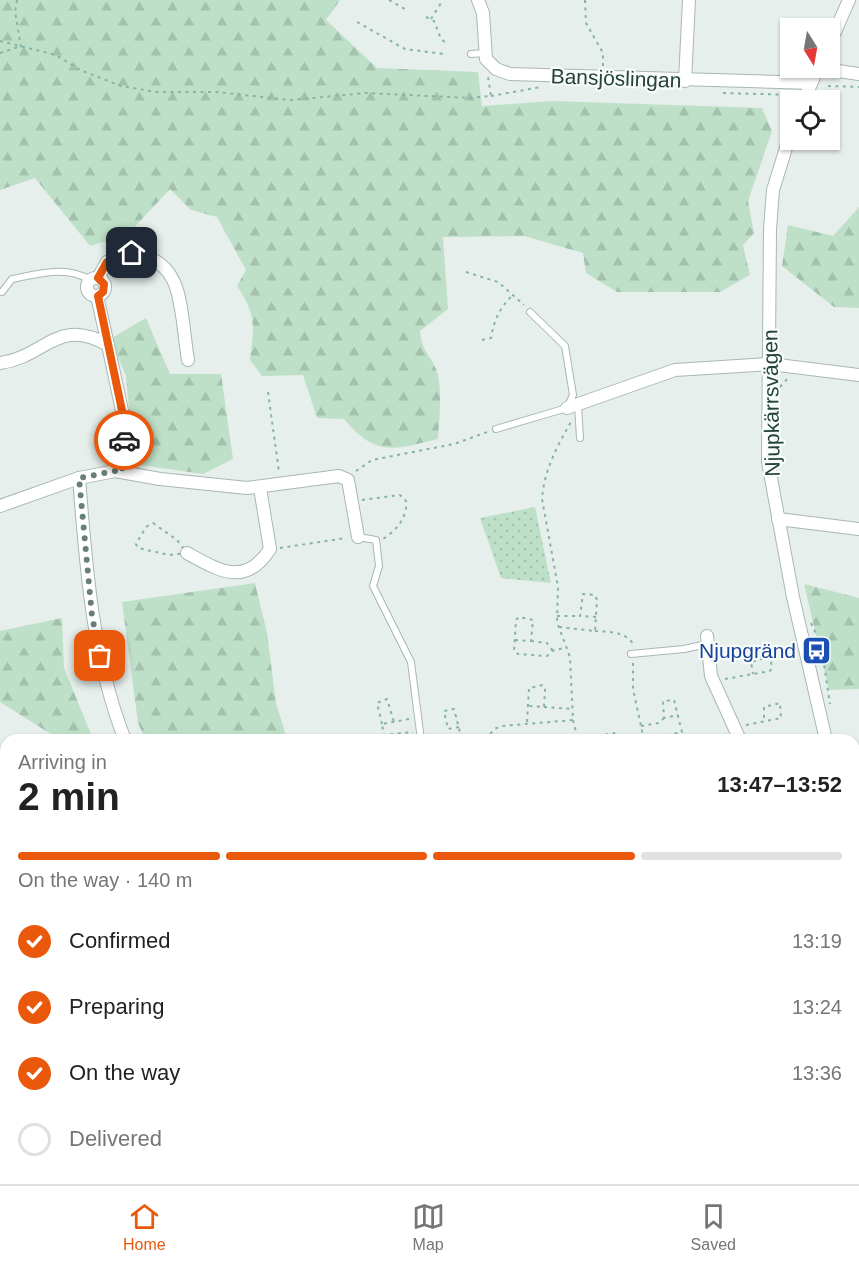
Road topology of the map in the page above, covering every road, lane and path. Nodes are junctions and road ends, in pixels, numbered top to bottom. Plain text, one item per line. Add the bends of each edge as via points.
1 (17, 0) edge
2 (389, 0) edge
3 (478, 0) edge
4 (585, 0) edge
5 (688, 0) edge
6 (849, 0) edge
7 (441, 1) edge
8 (396, 2) edge
9 (405, 9) dead end
10 (426, 17) dead end
11 (431, 20) junction
12 (840, 20) edge
13 (357, 22) dead end
14 (0, 41) edge
15 (446, 43) dead end
16 (21, 47) junction
17 (0, 53) edge
18 (444, 54) dead end
19 (471, 54) dead end
20 (485, 56) junction
21 (840, 71) edge
22 (859, 74) edge
23 (603, 78) junction
24 (814, 78) edge
25 (685, 81) junction
26 (812, 83) junction
27 (552, 87) dead end
28 (859, 87) edge
29 (809, 90) edge
30 (827, 90) edge
31 (714, 92) dead end
32 (490, 96) junction
33 (780, 96) edge
34 (785, 150) edge
35 (466, 272) dead end
36 (94, 279) junction
37 (2, 292) dead end
38 (513, 295) junction
39 (530, 312) joint
40 (482, 340) dead end
41 (108, 345) junction
42 (188, 360) dead end
43 (0, 363) edge
44 (770, 364) junction
45 (791, 367) junction
46 (859, 375) edge
47 (779, 388) dead end
48 (268, 392) dead end
49 (572, 406) junction
50 (496, 429) joint
51 (580, 438) dead end
52 (122, 472) junction
53 (79, 478) junction
54 (348, 480) junction
55 (280, 484) junction
56 (260, 488) junction
57 (353, 501) junction
58 (0, 506) edge
59 (778, 519) junction
60 (859, 529) edge
61 (358, 537) junction
62 (376, 540) junction
63 (270, 549) junction
64 (187, 553) junction
65 (807, 613) dead end
66 (557, 616) junction
67 (580, 616) junction
68 (596, 617) junction
69 (559, 627) junction
70 (595, 631) junction
71 (515, 640) junction
72 (707, 640) joint
73 (531, 641) junction
74 (567, 647) junction
75 (553, 651) junction
76 (632, 653) junction
77 (753, 674) junction
78 (714, 682) junction
79 (528, 705) junction
80 (544, 707) junction
81 (572, 710) junction
82 (831, 710) dead end
83 (678, 715) junction
84 (418, 717) junction
85 (664, 718) junction
86 (573, 720) junction
87 (764, 721) junction
88 (394, 722) junction
89 (527, 722) junction
90 (382, 724) junction
91 (640, 726) junction
92 (459, 727) junction
93 (734, 727) junction
94 (420, 731) junction
95 (123, 734) edge
96 (384, 734) edge
97 (393, 734) edge
98 (420, 734) edge
99 (461, 734) edge
100 (490, 734) edge
101 (576, 734) edge
102 (642, 734) edge
103 (672, 734) edge
104 (737, 734) edge
105 (825, 734) edge

1 - 16 path
2 - 8 path
3 - 20 street via 483,13
4 - 23 path via 586,23 603,53
5 - 25 street
6 - 12 street
7 - 11 path
8 - 9 path
10 - 11 path
11 - 15 path
13 - 18 path via 405,49
14 - 16 path
16 - 17 path
16 - 32 path via 56,55 80,70 121,86 156,92 216,92 290,100 366,93
19 - 20 lane
20 - 23 street, Bansjöslingan via 496,69 510,74
20 - 32 path
21 - 22 street
23 - 25 street, Bansjöslingan
24 - 26 street
25 - 26 street, Bansjöslingan
26 - 29 street
27 - 32 path
28 - 30 path via 829,86
31 - 33 path
34 - 44 street, Njupkärrsvägen via 773,190 770,229
35 - 38 path via 498,282
36 - 37 lane via 70,271 43,273 12,279
36 - 41 street via 105,288 98,296
36 - 42 street via 107,262 132,253 164,269 175,285
38 - 39 path
38 - 40 path via 494,322 491,338
39 - 49 lane via 566,346
41 - 43 street via 83,333 50,341 20,360
41 - 52 street via 124,420
44 - 45 street
44 - 49 street via 675,370
44 - 59 street, Njupkärrsvägen via 768,462
45 - 46 street
45 - 47 path via 790,377
48 - 55 path
49 - 50 lane
49 - 51 lane
49 - 66 path via 571,422 555,450 542,499 558,587
50 - 54 path via 454,444 372,460
52 - 53 street
52 - 56 street
53 - 58 street
53 - 95 street via 92,616 106,683
54 - 55 street via 339,476
54 - 57 street
55 - 56 street
56 - 63 street
57 - 61 street
57 - 62 path via 396,495 406,501 406,512 398,526 384,539
59 - 60 street
59 - 105 street, Njupkärrsvägen
61 - 62 lane
61 - 63 path
62 - 84 lane via 380,566 373,586 411,662
63 - 64 street via 256,565 232,573 222,572
64 - 64 path via 147,552 136,544 153,523 177,540
65 - 82 path via 821,644
66 - 67 path
66 - 69 path
67 - 68 path
67 - 68 path via 583,594 595,595
68 - 70 path
69 - 70 path
69 - 74 path
70 - 76 path via 616,632 630,639 634,645
71 - 73 path
71 - 73 path via 516,620 530,617
71 - 75 path via 514,651 518,654 547,656
72 - 76 lane via 684,649
72 - 78 street
73 - 75 path via 547,643
74 - 75 path
74 - 81 path via 573,674
76 - 91 path
77 - 77 path via 770,671 770,657 752,662
77 - 78 path
78 - 93 street
79 - 80 path
79 - 80 path via 529,688 543,685
79 - 89 path
80 - 81 path
81 - 86 path
83 - 85 path
83 - 85 path via 674,700 663,701
83 - 103 path via 681,732
84 - 88 path
84 - 94 lane
85 - 91 path via 659,723
86 - 89 path
86 - 101 path
87 - 87 path via 781,718 780,704 764,706
87 - 93 path
88 - 90 path
88 - 90 path via 387,699 377,703
89 - 100 path via 494,729
90 - 96 path
91 - 102 path
92 - 92 path via 454,709 444,711 447,729
92 - 99 path
93 - 104 street
94 - 97 path
94 - 98 lane

